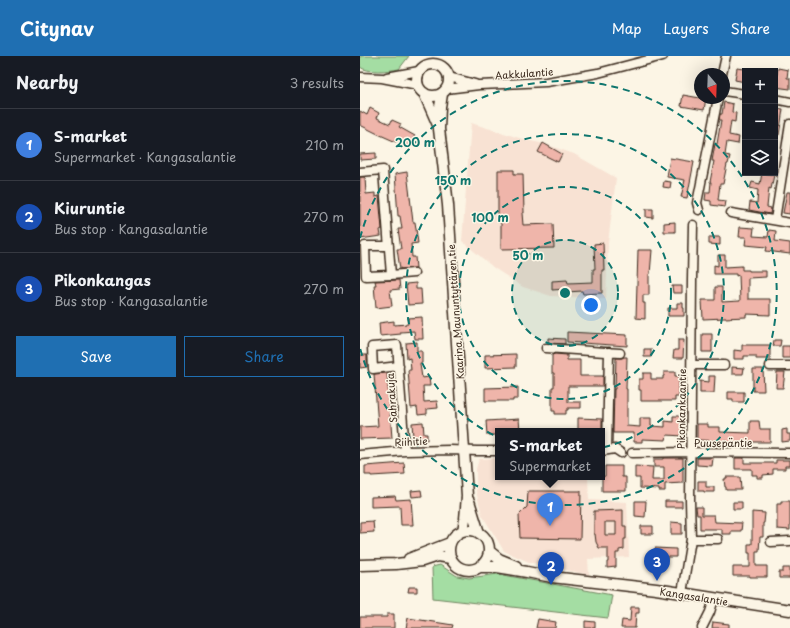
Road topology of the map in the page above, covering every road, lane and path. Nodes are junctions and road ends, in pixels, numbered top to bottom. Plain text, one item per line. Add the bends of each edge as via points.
1 (424, 56) edge
2 (437, 56) edge
3 (663, 56) edge
4 (726, 56) edge
5 (442, 67) junction
6 (723, 68) edge
7 (422, 69) junction
8 (360, 77) edge
9 (449, 77) junction
10 (382, 78) junction
11 (479, 85) junction
12 (421, 89) junction
13 (444, 91) junction
14 (730, 92) edge
15 (742, 94) edge
16 (778, 100) edge
17 (790, 102) edge
18 (717, 104) edge
19 (790, 124) edge
20 (439, 129) junction
21 (360, 172) edge
22 (699, 210) dead end
23 (731, 213) dead end
24 (775, 220) junction
25 (790, 224) edge
26 (693, 225) dead end
27 (362, 246) edge
28 (389, 246) junction
29 (414, 273) dead end
30 (391, 275) junction
31 (546, 348) dead end
32 (609, 352) junction
33 (620, 353) dead end
34 (692, 365) junction
35 (399, 366) dead end
36 (724, 366) dead end
37 (770, 366) dead end
38 (790, 366) edge
39 (605, 450) edge
40 (405, 451) junction
41 (464, 451) junction
42 (495, 451) edge
43 (632, 452) dead end
44 (690, 452) junction
45 (620, 453) dead end
46 (790, 453) edge
47 (360, 455) edge
48 (467, 496) junction
49 (462, 531) junction
50 (480, 533) junction
51 (691, 539) junction
52 (718, 539) dead end
53 (790, 541) edge
54 (771, 542) dead end
55 (450, 543) junction
56 (488, 551) junction
57 (451, 558) junction
58 (396, 564) junction
59 (360, 565) edge
60 (479, 567) junction
61 (527, 572) junction
62 (682, 593) junction
63 (714, 599) junction
64 (790, 610) edge
65 (702, 628) edge

1 - 7 main road
2 - 5 main road
3 - 11 street, Aakkulantie via 598,73 546,82
4 - 6 street
5 - 7 main road via 433,64
5 - 9 main road
7 - 10 street
7 - 12 main road via 417,76
8 - 10 street
9 - 11 street, Aakkulantie
9 - 13 main road
10 - 12 street
11 - 13 street, Aakkulantie
12 - 13 main road via 433,96
12 - 20 main road, Kaarina Maununtyttären tie
13 - 20 main road, Kaarina Maununtyttären tie
14 - 15 street
16 - 17 street
18 - 22 street via 697,203
19 - 24 street
20 - 41 main road, Kaarina Maununtyttären tie via 448,205
21 - 28 street via 383,170
23 - 24 street
24 - 25 street
26 - 34 street, Pikonkankaantie
27 - 28 street
27 - 30 street via 366,276
28 - 30 street
29 - 30 street
31 - 32 street
32 - 33 street
32 - 39 street
34 - 36 street
34 - 44 street, Pikonkankaantie
35 - 40 street, Sahrakuja
37 - 38 street
39 - 45 street via 615,449
40 - 41 street, Riihitie
40 - 47 street, Riihitie
41 - 42 street
41 - 48 main road, Kaarina Maununtyttären tie
43 - 44 street, Puusepäntie
44 - 46 street, Puusepäntie
44 - 51 street, Pikonkankaantie
48 - 49 main road, Kaarina Maununtyttären tie
48 - 50 main road, Kaarina Maununtyttären tie
49 - 50 main road via 473,530
49 - 55 main road
50 - 56 main road via 486,541
51 - 52 street
51 - 62 street, Pikonkankaantie
53 - 54 street
55 - 57 main road
55 - 58 main road
56 - 60 main road via 485,561
56 - 61 main road, Kangasalantie
57 - 58 main road via 437,556 422,561
57 - 60 main road via 463,569
58 - 59 main road
60 - 61 main road, Kangasalantie
61 - 62 main road, Kangasalantie
62 - 63 main road, Kangasalantie
63 - 64 main road, Kangasalantie
63 - 65 street

